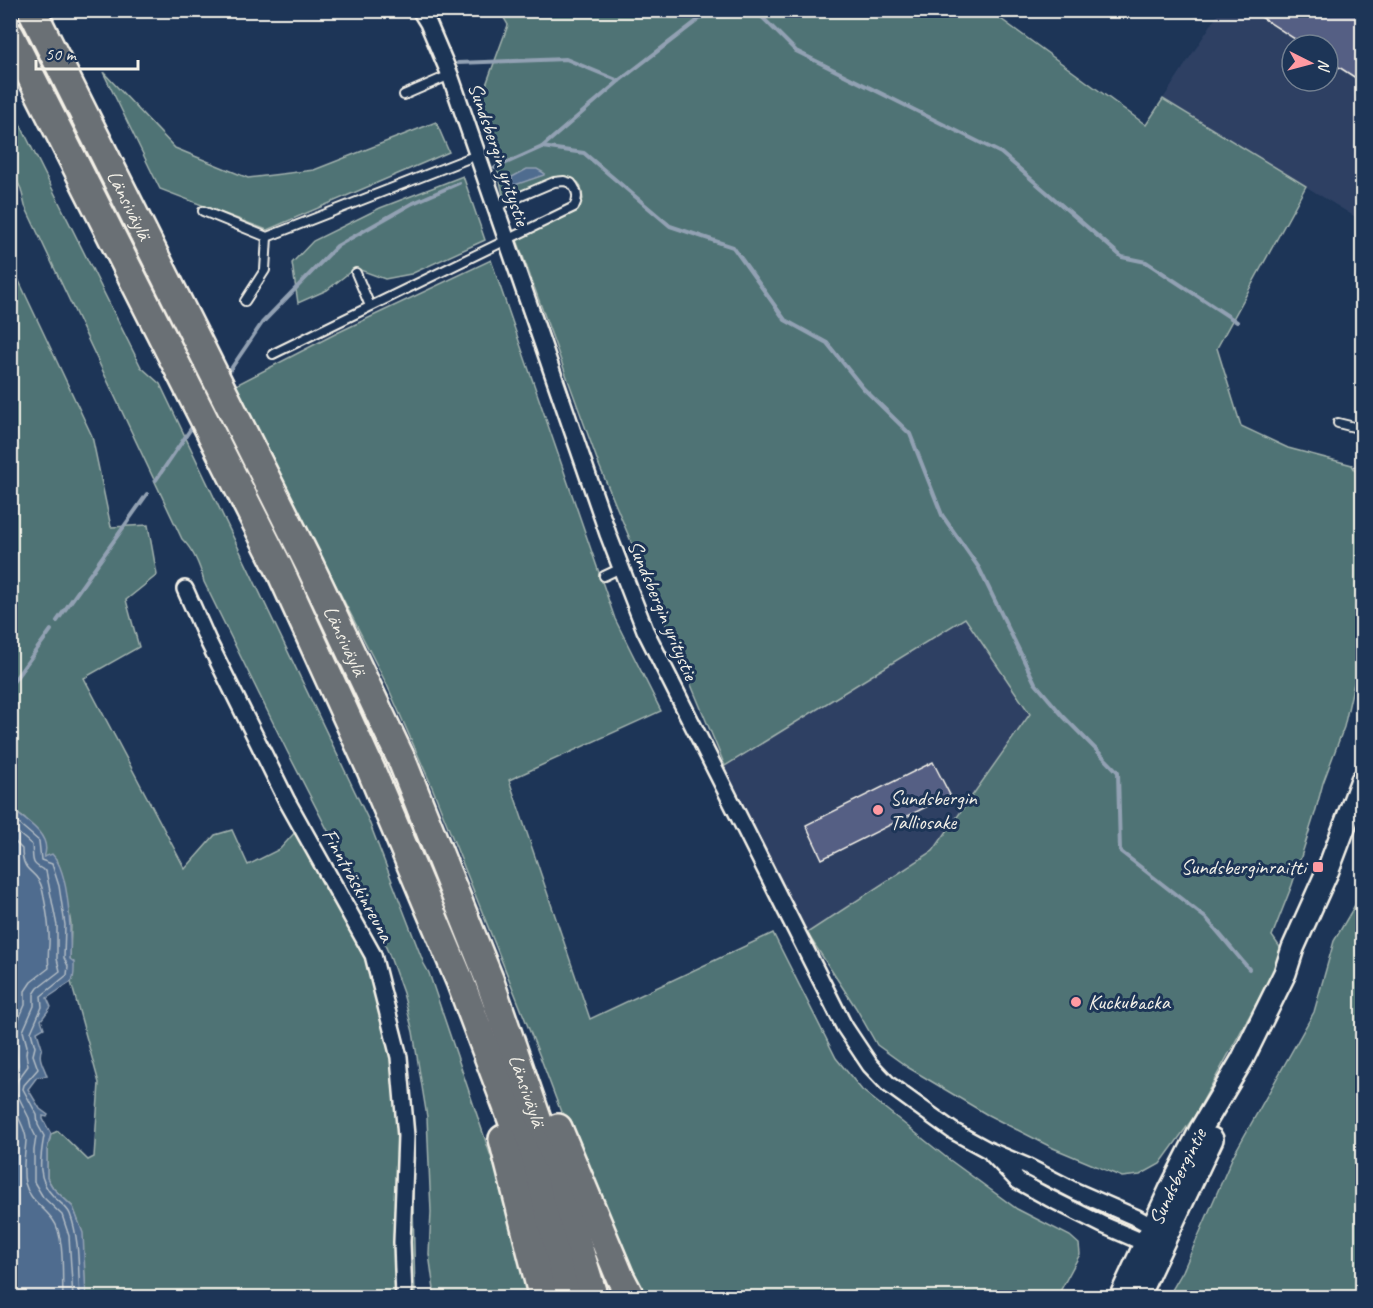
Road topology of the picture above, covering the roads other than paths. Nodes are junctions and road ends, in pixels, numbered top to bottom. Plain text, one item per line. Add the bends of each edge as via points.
1 (32, 10) edge
2 (420, 10) edge
3 (10, 35) edge
4 (450, 75) junction
5 (404, 95) dead end
6 (477, 155) junction
7 (495, 207) junction
8 (203, 211) dead end
9 (267, 237) junction
10 (506, 240) junction
11 (356, 273) dead end
12 (245, 301) dead end
13 (370, 306) junction
14 (273, 354) dead end
15 (1338, 423) dead end
16 (1362, 429) edge
17 (621, 568) junction
18 (604, 576) dead end
19 (185, 589) dead end
20 (1362, 783) edge
21 (1362, 811) edge
22 (1285, 974) junction
23 (489, 979) junction
24 (460, 981) junction
25 (1154, 1238) junction
26 (404, 1298) edge
27 (543, 1298) edge
28 (567, 1298) edge
29 (594, 1298) edge
30 (631, 1298) edge
31 (1120, 1298) edge
32 (1137, 1298) edge

1 - 23 highway, Länsiväylä via 403,763
2 - 4 street, Sundsbergin yritystie
3 - 24 highway, Länsiväylä via 279,568 371,770
4 - 5 lane
4 - 6 street, Sundsbergin yritystie
6 - 7 street, Sundsbergin yritystie
6 - 9 lane
7 - 10 street, Sundsbergin yritystie
7 - 10 lane via 554,182 571,183 578,194 574,207
8 - 9 lane
9 - 12 lane via 265,270
10 - 13 lane
10 - 17 street, Sundsbergin yritystie
11 - 13 lane
13 - 14 lane
15 - 16 lane
17 - 18 lane
17 - 25 street, Sundsbergin yritystie via 645,630 856,1046 888,1084 953,1131 1075,1191
19 - 26 street, Finnträskinreuna via 287,801 373,955 399,1057 406,1136
20 - 22 main road, Sundsbergintie
21 - 22 main road, Sundsbergintie via 1321,909
22 - 25 main road, Sundsbergintie via 1202,1129
23 - 29 highway, Länsiväylä
23 - 30 highway via 533,1067
24 - 27 highway
24 - 28 highway, Länsiväylä via 532,1173
25 - 31 main road, Sundsbergintie
25 - 32 main road, Sundsbergintie

